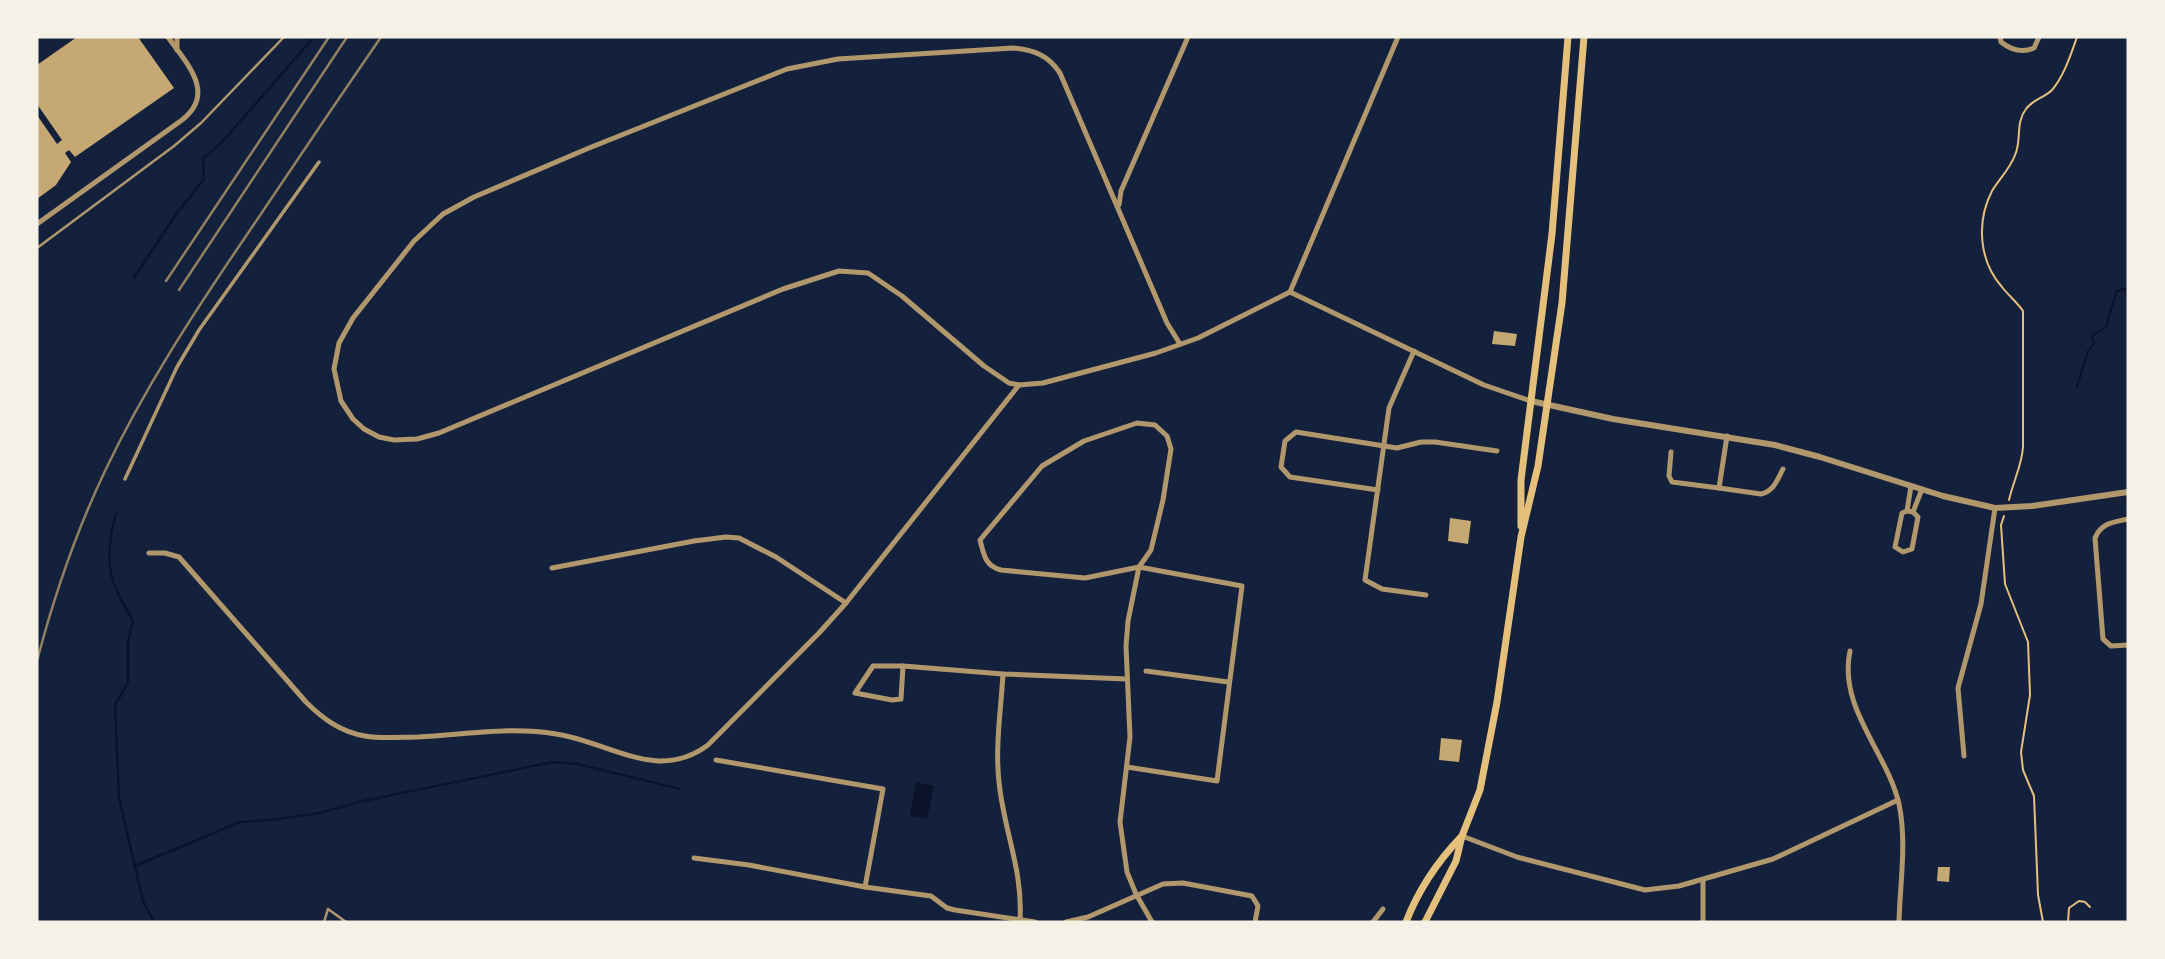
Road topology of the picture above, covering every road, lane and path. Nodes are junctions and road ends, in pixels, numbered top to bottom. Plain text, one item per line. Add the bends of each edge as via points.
1 (168, 37) edge
2 (177, 37) edge
3 (284, 37) edge
4 (1188, 37) edge
5 (1398, 37) edge
6 (1568, 37) edge
7 (1584, 37) edge
8 (2000, 37) edge
9 (2039, 37) edge
10 (2077, 37) edge
11 (177, 50) junction
12 (319, 162) dead end
13 (1118, 206) junction
14 (37, 224) edge
15 (37, 248) edge
16 (1290, 292) junction
17 (1180, 344) junction
18 (1414, 351) junction
19 (1019, 385) junction
20 (1531, 401) junction
21 (1548, 406) junction
22 (1727, 436) junction
23 (1385, 445) junction
24 (1497, 451) dead end
25 (1671, 452) dead end
26 (1783, 469) dead end
27 (125, 479) dead end
28 (1911, 486) junction
29 (1719, 488) junction
30 (1922, 489) junction
31 (1378, 490) junction
32 (2128, 492) edge
33 (2006, 507) junction
34 (1995, 508) junction
35 (1910, 511) junction
36 (2128, 519) edge
37 (1521, 537) junction
38 (149, 553) dead end
39 (552, 568) dead end
40 (1139, 568) junction
41 (1426, 595) dead end
42 (846, 603) junction
43 (2128, 645) edge
44 (1850, 652) dead end
45 (904, 666) junction
46 (1146, 671) dead end
47 (1003, 674) junction
48 (1126, 679) junction
49 (1228, 682) junction
50 (1964, 756) dead end
51 (716, 760) dead end
52 (1127, 767) junction
53 (1898, 800) junction
54 (1462, 836) junction
55 (694, 858) dead end
56 (1703, 880) junction
57 (865, 887) junction
58 (1136, 894) junction
59 (2090, 907) dead end
60 (1382, 909) dead end
61 (1020, 920) junction
62 (324, 922) edge
63 (346, 922) edge
64 (1035, 922) edge
65 (1066, 922) edge
66 (1152, 922) edge
67 (1255, 922) edge
68 (1373, 922) edge
69 (1406, 922) edge
70 (1424, 922) edge
71 (1703, 922) edge
72 (1899, 922) edge
73 (2043, 922) edge
74 (2068, 922) edge

1 - 11 street
2 - 11 street
3 - 15 lane via 201,123
4 - 13 street
5 - 16 street
6 - 20 main road via 1552,234
7 - 21 main road via 1562,303
8 - 9 street via 2009,49 2026,51 2034,48
10 - 33 path via 2051,91 2023,112 2016,155 1993,190 1983,218 1986,262 2023,312 2022,458
11 - 14 street via 197,81 198,99 191,113
12 - 27 street via 200,330
13 - 17 street
13 - 19 street via 1065,83 1040,54 1013,48 804,64 589,148 443,214 414,241 353,318 339,343 334,369 341,401 359,426 386,439 417,439 783,289 851,270 887,284 984,366
16 - 17 street
16 - 18 street
17 - 19 street via 1112,366
18 - 20 street via 1484,386
18 - 23 street via 1390,408
19 - 42 street
20 - 21 street
20 - 37 main road via 1521,480
21 - 22 street
21 - 37 main road
22 - 28 street via 1820,457
22 - 29 street
23 - 24 street via 1397,448 1435,442
23 - 31 street
23 - 31 street via 1296,432 1285,441 1283,453 1281,467 1290,477
25 - 29 street via 1672,482
26 - 29 street via 1768,492
28 - 30 street
28 - 35 street
30 - 34 street
30 - 35 street
31 - 41 street via 1365,580 1382,589
32 - 33 street
33 - 34 street
33 - 73 path via 2001,525 2005,584 2028,642 2030,695 2021,752 2034,796
34 - 50 street via 1981,604 1958,688
35 - 35 street via 1902,513 1895,547 1903,552 1912,549 1917,517
36 - 43 street via 2098,529 2095,538 2103,639 2111,646
37 - 54 main road via 1489,748 1480,790
38 - 42 street via 178,557 188,566 306,702 345,730 392,738 529,730 665,762 684,759 708,745
39 - 42 street via 694,541 739,538
40 - 40 street via 1086,578 1001,570 985,561 980,540 1042,466 1084,441 1137,422 1155,425 1167,436 1171,449 1151,550
40 - 48 street via 1128,621
40 - 49 street via 1242,586
44 - 53 street via 1852,696
45 - 45 street via 873,666 855,693 901,699
45 - 47 street
46 - 49 street
47 - 48 street
47 - 61 street via 998,772 1005,825 1019,873
48 - 52 street via 1130,718
49 - 52 street via 1217,781
51 - 57 street via 883,789
52 - 58 street via 1121,841
53 - 56 street via 1788,854
53 - 72 street via 1903,824
54 - 56 street via 1517,857 1645,890
54 - 69 main road via 1443,856
54 - 70 main road via 1456,862
55 - 57 street
56 - 71 street
57 - 61 street via 931,896 947,908
58 - 65 street
58 - 66 street
58 - 67 street via 1163,884 1183,883 1248,894 1258,902
59 - 74 path via 2085,902 2073,904
60 - 68 street
61 - 64 street
62 - 63 lane via 328,909

